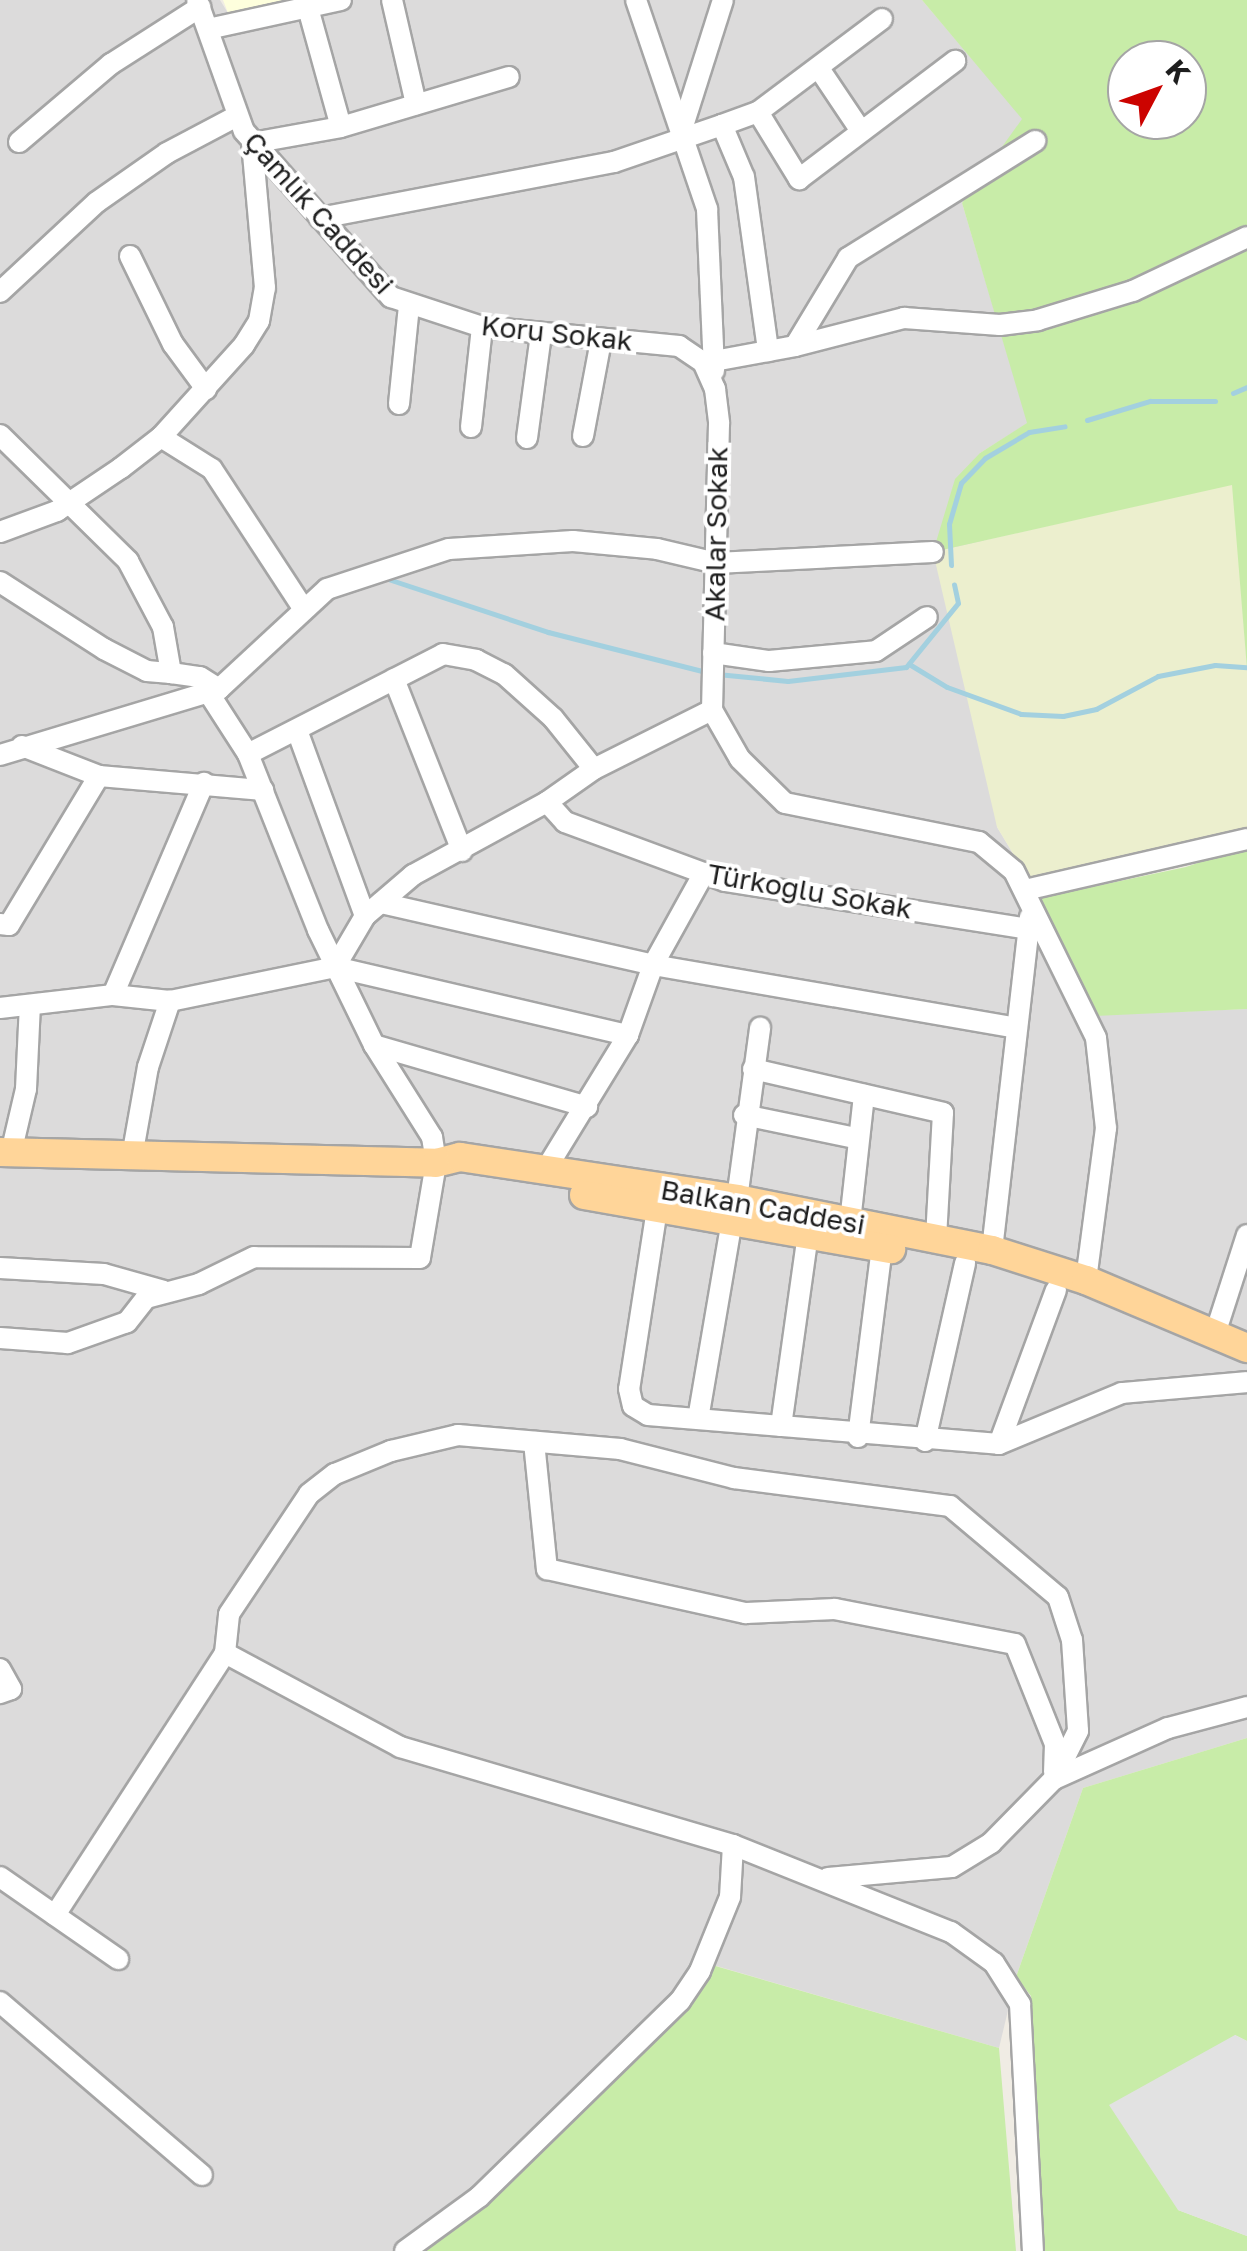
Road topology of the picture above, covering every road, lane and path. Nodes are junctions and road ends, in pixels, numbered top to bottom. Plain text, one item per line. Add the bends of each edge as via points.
1 (342, 0) edge
2 (392, 0) edge
3 (636, 0) edge
4 (723, 0) edge
5 (199, 4) edge
6 (308, 8) junction
7 (882, 19) dead end
8 (208, 29) junction
9 (954, 61) dead end
10 (820, 70) junction
11 (510, 78) dead end
12 (416, 104) junction
13 (758, 112) junction
14 (238, 116) junction
15 (722, 124) junction
16 (340, 127) junction
17 (685, 131) junction
18 (861, 131) junction
19 (1035, 141) dead end
20 (18, 142) dead end
21 (252, 143) junction
22 (320, 218) junction
23 (1247, 237) edge
24 (130, 256) dead end
25 (0, 292) edge
26 (409, 306) junction
27 (482, 327) junction
28 (541, 334) junction
29 (601, 341) junction
30 (795, 346) junction
31 (768, 351) junction
32 (708, 361) junction
33 (206, 389) junction
34 (398, 404) dead end
35 (471, 427) dead end
36 (0, 435) edge
37 (583, 436) dead end
38 (161, 437) junction
39 (527, 438) dead end
40 (72, 503) junction
41 (0, 532) edge
42 (933, 552) dead end
43 (716, 563) junction
44 (0, 582) edge
45 (303, 608) junction
46 (927, 617) dead end
47 (713, 656) junction
48 (171, 673) junction
49 (394, 679) junction
50 (219, 690) junction
51 (712, 710) junction
52 (298, 733) junction
53 (22, 746) junction
54 (248, 754) junction
55 (0, 755) edge
56 (594, 768) junction
57 (99, 776) junction
58 (204, 784) junction
59 (263, 790) junction
60 (546, 802) junction
61 (1247, 839) edge
62 (462, 851) junction
63 (704, 873) junction
64 (1028, 898) junction
65 (373, 910) junction
66 (0, 924) edge
67 (1028, 929) junction
68 (653, 964) junction
69 (335, 967) junction
70 (112, 994) junction
71 (170, 1002) junction
72 (30, 1005) junction
73 (0, 1008) edge
74 (760, 1028) dead end
75 (1017, 1028) junction
76 (628, 1035) junction
77 (374, 1045) junction
78 (752, 1069) junction
79 (864, 1095) junction
80 (588, 1107) junction
81 (744, 1115) junction
82 (855, 1138) junction
83 (132, 1151) junction
84 (6, 1152) edge
85 (436, 1163) junction
86 (546, 1170) junction
87 (657, 1209) junction
88 (735, 1210) junction
89 (850, 1222) junction
90 (808, 1234) junction
91 (1247, 1236) edge
92 (936, 1238) junction
93 (882, 1247) junction
94 (992, 1250) junction
95 (965, 1263) junction
96 (0, 1268) edge
97 (1074, 1289) junction
98 (164, 1291) junction
99 (1215, 1334) junction
100 (0, 1338) edge
101 (1247, 1348) edge
102 (1247, 1365) edge
103 (1247, 1382) edge
104 (698, 1419) junction
105 (781, 1426) junction
106 (858, 1437) junction
107 (925, 1441) junction
108 (534, 1442) junction
109 (999, 1444) junction
110 (224, 1653) junction
111 (0, 1669) edge
112 (0, 1693) edge
113 (1247, 1707) edge
114 (1054, 1779) junction
115 (733, 1845) junction
116 (0, 1877) edge
117 (820, 1878) junction
118 (54, 1915) junction
119 (118, 1959) dead end
120 (0, 2002) edge
121 (202, 2175) dead end
122 (405, 2251) edge
123 (1033, 2251) edge

1 - 6 street
2 - 12 street
3 - 17 street, Akalar Sokak
4 - 17 street
5 - 8 street, Çamlık Caddesi
5 - 20 street via 111,64
6 - 8 street
6 - 16 street
7 - 10 street
8 - 14 street, Çamlık Caddesi
9 - 18 street
10 - 13 street
10 - 18 street
11 - 12 street
12 - 16 street
13 - 15 street
13 - 18 street via 800,178
14 - 21 street, Çamlık Caddesi
14 - 25 street via 167,152 97,202
15 - 17 street
15 - 31 street via 744,176
16 - 21 street
17 - 22 street via 614,162 390,210
17 - 32 street, Akalar Sokak via 707,209
19 - 30 street via 848,258
21 - 22 street, Çamlık Caddesi
21 - 33 street via 266,288 259,320
22 - 26 street, Çamlık Caddesi via 378,286
23 - 30 street via 1133,291 1038,320 1000,325 904,318
24 - 33 street via 173,344
26 - 27 street, Koru Sokak
26 - 34 street
27 - 28 street, Koru Sokak
27 - 35 street
28 - 29 street, Koru Sokak
28 - 39 street
29 - 32 street, Koru Sokak via 678,346
29 - 37 street
30 - 31 street
31 - 32 street
32 - 43 street, Akalar Sokak via 716,389
33 - 38 street
36 - 40 street
38 - 40 street
38 - 45 street via 212,470
40 - 41 street
40 - 48 street via 128,561 152,598
42 - 43 street
43 - 45 street via 658,549 573,541 449,549 380,575 342,580
43 - 47 street, Akalar Sokak
44 - 48 street via 104,648 148,671
45 - 50 street
46 - 47 street via 876,651 769,660
47 - 51 street, Akalar Sokak
48 - 50 street via 200,677
49 - 52 street
49 - 56 street via 443,654 476,660 504,674
49 - 62 street
50 - 53 street
50 - 54 street via 210,695
51 - 56 street
51 - 64 street via 740,759 785,803 979,842 1004,857
52 - 54 street
52 - 65 street
53 - 55 street
53 - 57 street
54 - 59 street
56 - 60 street
57 - 58 street
57 - 66 street via 10,925
58 - 59 street
58 - 70 street
59 - 69 street via 276,837
60 - 62 street
60 - 63 street, Türkoğlu Sokak via 565,822
61 - 64 street
62 - 65 street via 413,874
63 - 67 street, Türkoğlu Sokak
63 - 68 street
64 - 67 street
64 - 97 street via 1090,1022 1106,1097
65 - 68 street
65 - 69 street
67 - 75 street
68 - 75 street
68 - 76 street
69 - 71 street
69 - 76 street
69 - 77 street
70 - 71 street
70 - 72 street
71 - 83 street via 148,1068
72 - 73 street
72 - 84 street via 26,1090
74 - 78 street
75 - 94 street
76 - 80 street
77 - 80 street
77 - 85 street via 432,1137
78 - 79 street
78 - 81 street
79 - 82 street
79 - 92 street via 943,1114
80 - 86 street
81 - 82 street
81 - 88 street
82 - 89 street
83 - 84 main road, Balkan Caddesi
83 - 85 main road, Balkan Caddesi
85 - 86 main road, Balkan Caddesi via 460,1157
85 - 87 main road, Balkan Caddesi via 458,1173
85 - 98 street via 420,1258 254,1257 199,1284
86 - 88 main road, Balkan Caddesi
87 - 88 main road, Balkan Caddesi
87 - 104 street via 630,1398 648,1415
88 - 89 main road, Balkan Caddesi
88 - 90 main road, Balkan Caddesi
88 - 104 street
89 - 92 main road, Balkan Caddesi
90 - 93 main road, Balkan Caddesi
90 - 105 street
91 - 99 street
92 - 94 main road, Balkan Caddesi
93 - 95 main road, Balkan Caddesi
93 - 106 street
94 - 97 main road, Balkan Caddesi
95 - 97 main road, Balkan Caddesi
95 - 107 street
96 - 98 street via 104,1274
97 - 99 main road, Balkan Caddesi
97 - 102 main road, Balkan Caddesi
97 - 109 street
98 - 100 street via 146,1298 128,1322 68,1343
99 - 101 main road, Balkan Caddesi
103 - 109 street via 1122,1393
104 - 105 street
105 - 106 street
106 - 107 street
107 - 109 street
108 - 110 street via 458,1435 426,1441 320,1483 229,1614
108 - 114 street via 547,1569 746,1613 835,1608 1015,1644 1055,1744
108 - 114 street via 620,1449 734,1478 950,1506 1058,1598 1072,1640 1078,1731
110 - 115 street via 400,1746
110 - 118 street
111 - 112 street via 10,1690
113 - 114 street via 1168,1728
114 - 117 street via 992,1843 952,1868
115 - 117 street
115 - 122 street via 730,1897 700,1971 680,2000 479,2197
116 - 118 street
117 - 123 street via 952,1932 994,1963 1020,2004
118 - 119 street
120 - 121 street

